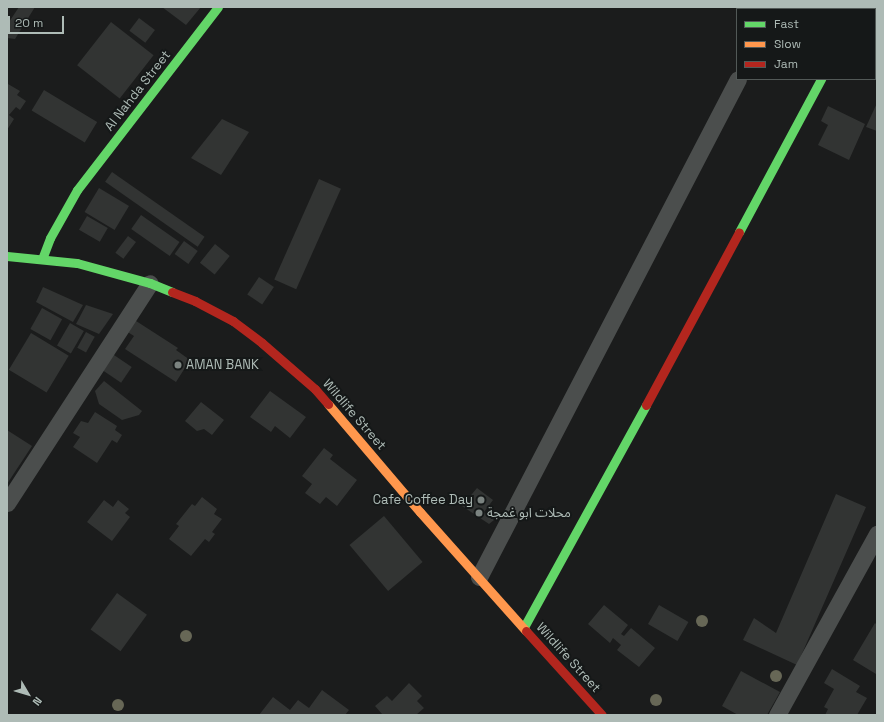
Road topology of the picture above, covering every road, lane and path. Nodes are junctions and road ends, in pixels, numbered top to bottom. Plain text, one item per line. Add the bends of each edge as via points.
1 (218, 7) edge
2 (737, 80) edge
3 (820, 80) edge
4 (7, 256) edge
5 (42, 259) junction
6 (150, 283) junction
7 (7, 503) edge
8 (877, 534) edge
9 (479, 577) junction
10 (524, 627) junction
11 (602, 715) edge
12 (777, 715) edge

1 - 5 street, Al Nahda Street via 77,190 50,238
2 - 9 street
3 - 10 street via 606,480
4 - 5 street, Wildlife Street
5 - 6 street, Wildlife Street via 77,263
6 - 7 street
6 - 9 street, Wildlife Street via 233,321 287,363 344,421 387,474
8 - 12 street
9 - 10 street, Wildlife Street
10 - 11 street, Wildlife Street

